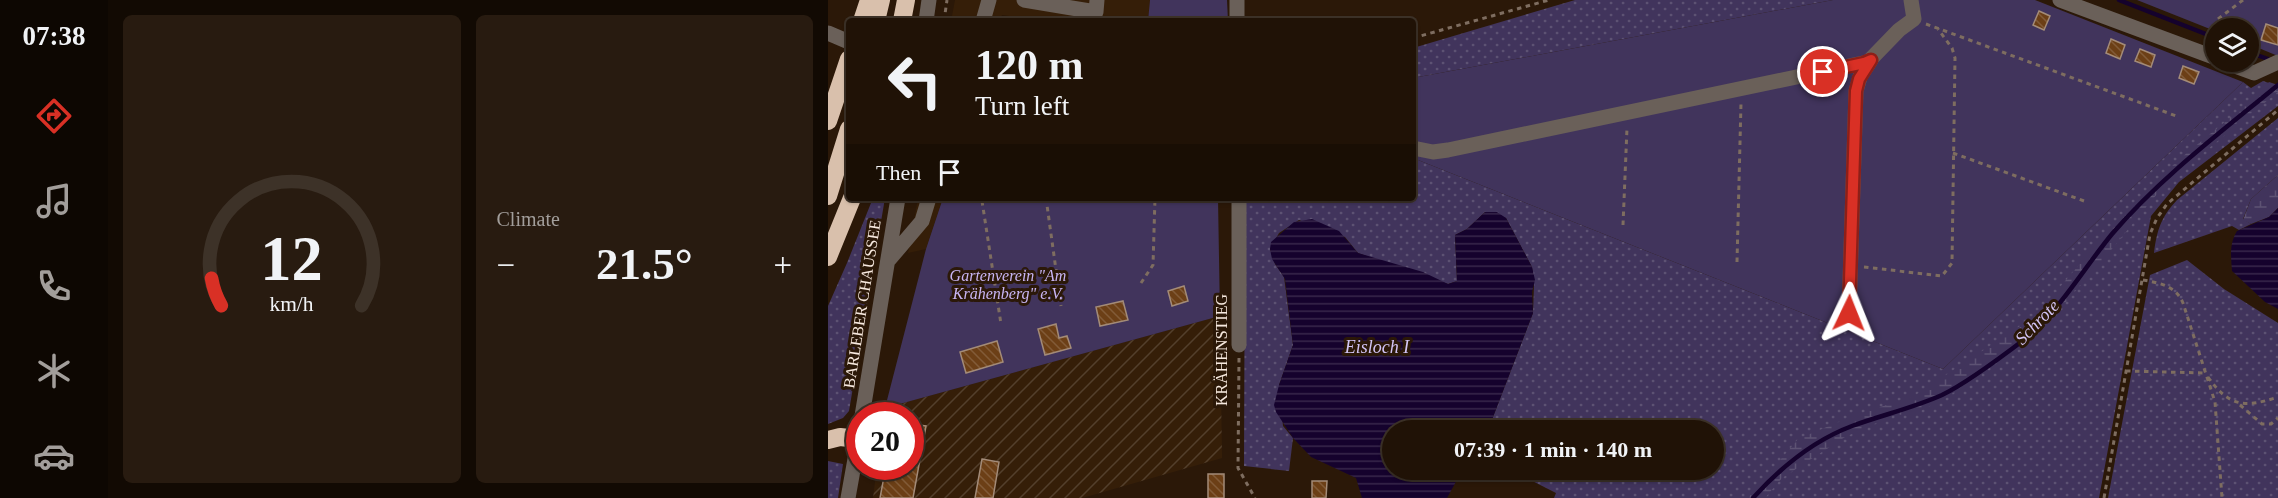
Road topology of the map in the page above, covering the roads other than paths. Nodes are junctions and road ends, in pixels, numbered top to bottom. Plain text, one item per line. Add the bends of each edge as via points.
1 (869, 0) edge
2 (881, 0) edge
3 (906, 0) edge
4 (929, 0) edge
5 (989, 0) edge
6 (1024, 0) edge
7 (1097, 0) edge
8 (1237, 0) edge
9 (1911, 0) edge
10 (2060, 0) edge
11 (863, 18) edge
12 (877, 18) edge
13 (903, 18) edge
14 (926, 18) edge
15 (984, 18) edge
16 (1237, 18) edge
17 (828, 33) edge
18 (846, 41) edge
19 (2205, 54) edge
20 (1871, 60) junction
21 (2278, 62) edge
22 (846, 68) edge
23 (2259, 71) edge
24 (828, 121) edge
25 (846, 138) edge
26 (1416, 149) edge
27 (828, 195) edge
28 (851, 201) edge
29 (898, 201) edge
30 (928, 201) edge
31 (1239, 201) edge
32 (828, 257) edge
33 (888, 261) junction
34 (1849, 313) dead end
35 (1239, 345) road end
36 (864, 402) edge
37 (846, 436) edge
38 (828, 440) edge
39 (851, 480) edge
40 (848, 498) edge

1 - 11 highway
2 - 12 highway
3 - 13 highway
4 - 14 street
5 - 15 street
6 - 7 street via 1096,12
8 - 16 street
9 - 20 street via 1914,19
10 - 19 street
17 - 18 street
20 - 26 street via 1448,150
20 - 34 street via 1856,91
21 - 23 street
22 - 24 highway
25 - 27 highway
28 - 32 highway
29 - 33 street, BARLEBER CHAUSSEE
30 - 33 street via 922,221
31 - 35 street, KRÄHENSTIEG
33 - 36 street, BARLEBER CHAUSSEE
37 - 38 highway
39 - 40 street

